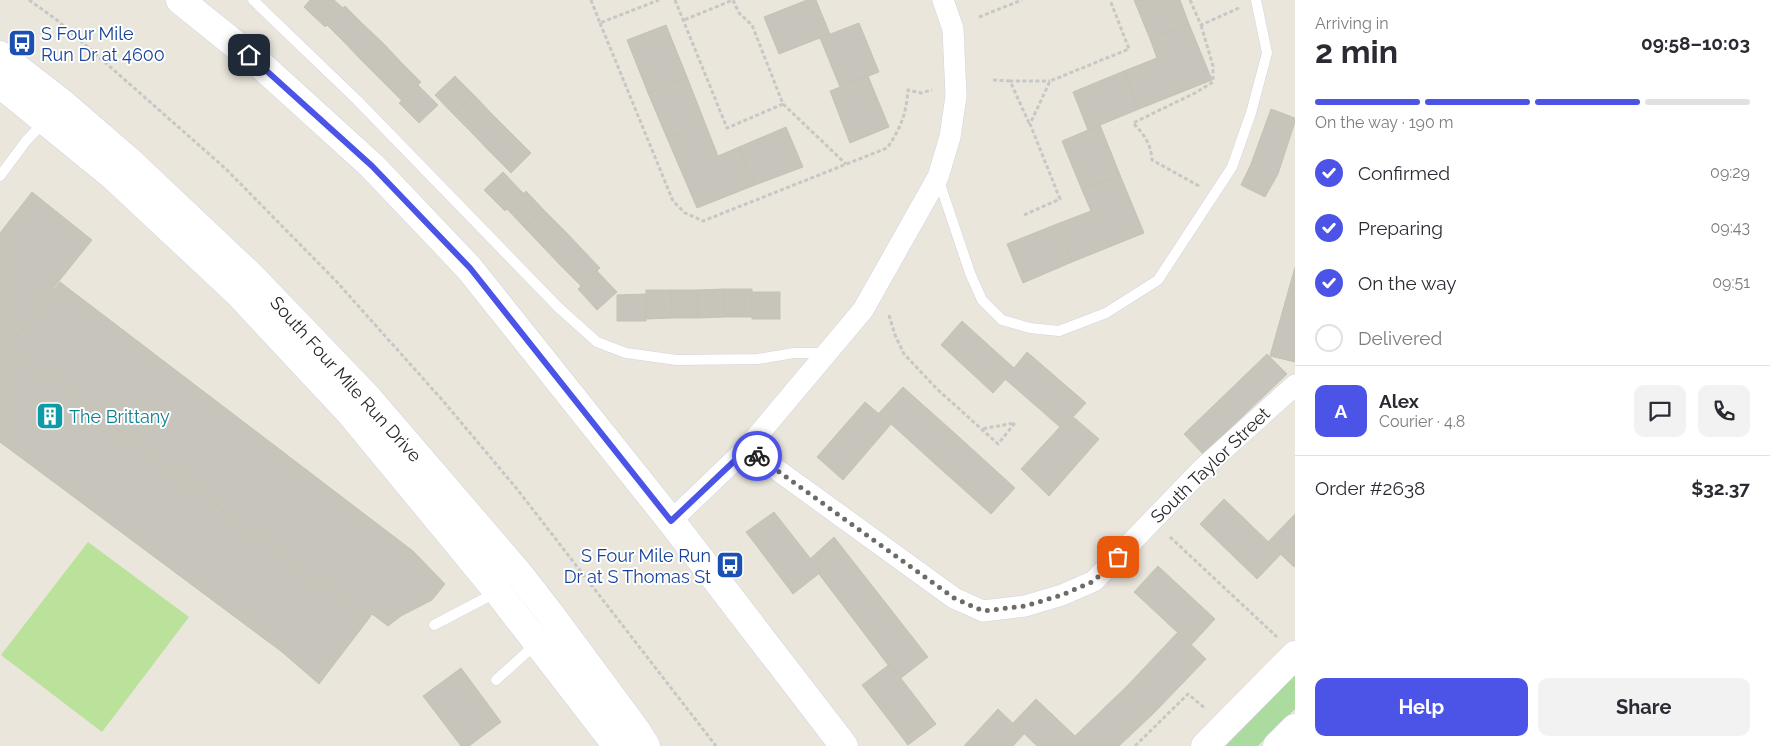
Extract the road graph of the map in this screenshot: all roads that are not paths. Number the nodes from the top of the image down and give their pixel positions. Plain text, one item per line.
1 (180, 0) edge
2 (253, 0) edge
3 (943, 0) edge
4 (1257, 3) edge
5 (0, 55) edge
6 (0, 84) edge
7 (53, 111) junction
8 (0, 176) edge
9 (938, 177) junction
10 (827, 353) junction
11 (1295, 385) edge
12 (748, 448) junction
13 (671, 521) junction
14 (509, 584) junction
15 (434, 625) dead end
16 (537, 642) junction
17 (1286, 646) edge
18 (496, 680) dead end
19 (1295, 728) edge
20 (617, 746) edge
21 (646, 746) edge
22 (844, 746) edge
23 (1205, 746) edge
24 (1277, 746) edge

1 - 13 main road
2 - 10 lane
3 - 9 street
4 - 9 lane
5 - 7 main road, South Four Mile Run Drive
6 - 7 main road, South Four Mile Run Drive
7 - 8 lane
7 - 14 main road, South Four Mile Run Drive
9 - 10 street
10 - 12 street
11 - 12 street, South Taylor Street
12 - 13 street
13 - 22 main road
14 - 15 lane
14 - 16 main road, South Four Mile Run Drive
14 - 21 main road, South Four Mile Run Drive
16 - 18 lane
16 - 20 main road, South Four Mile Run Drive
17 - 23 main road
19 - 24 main road

